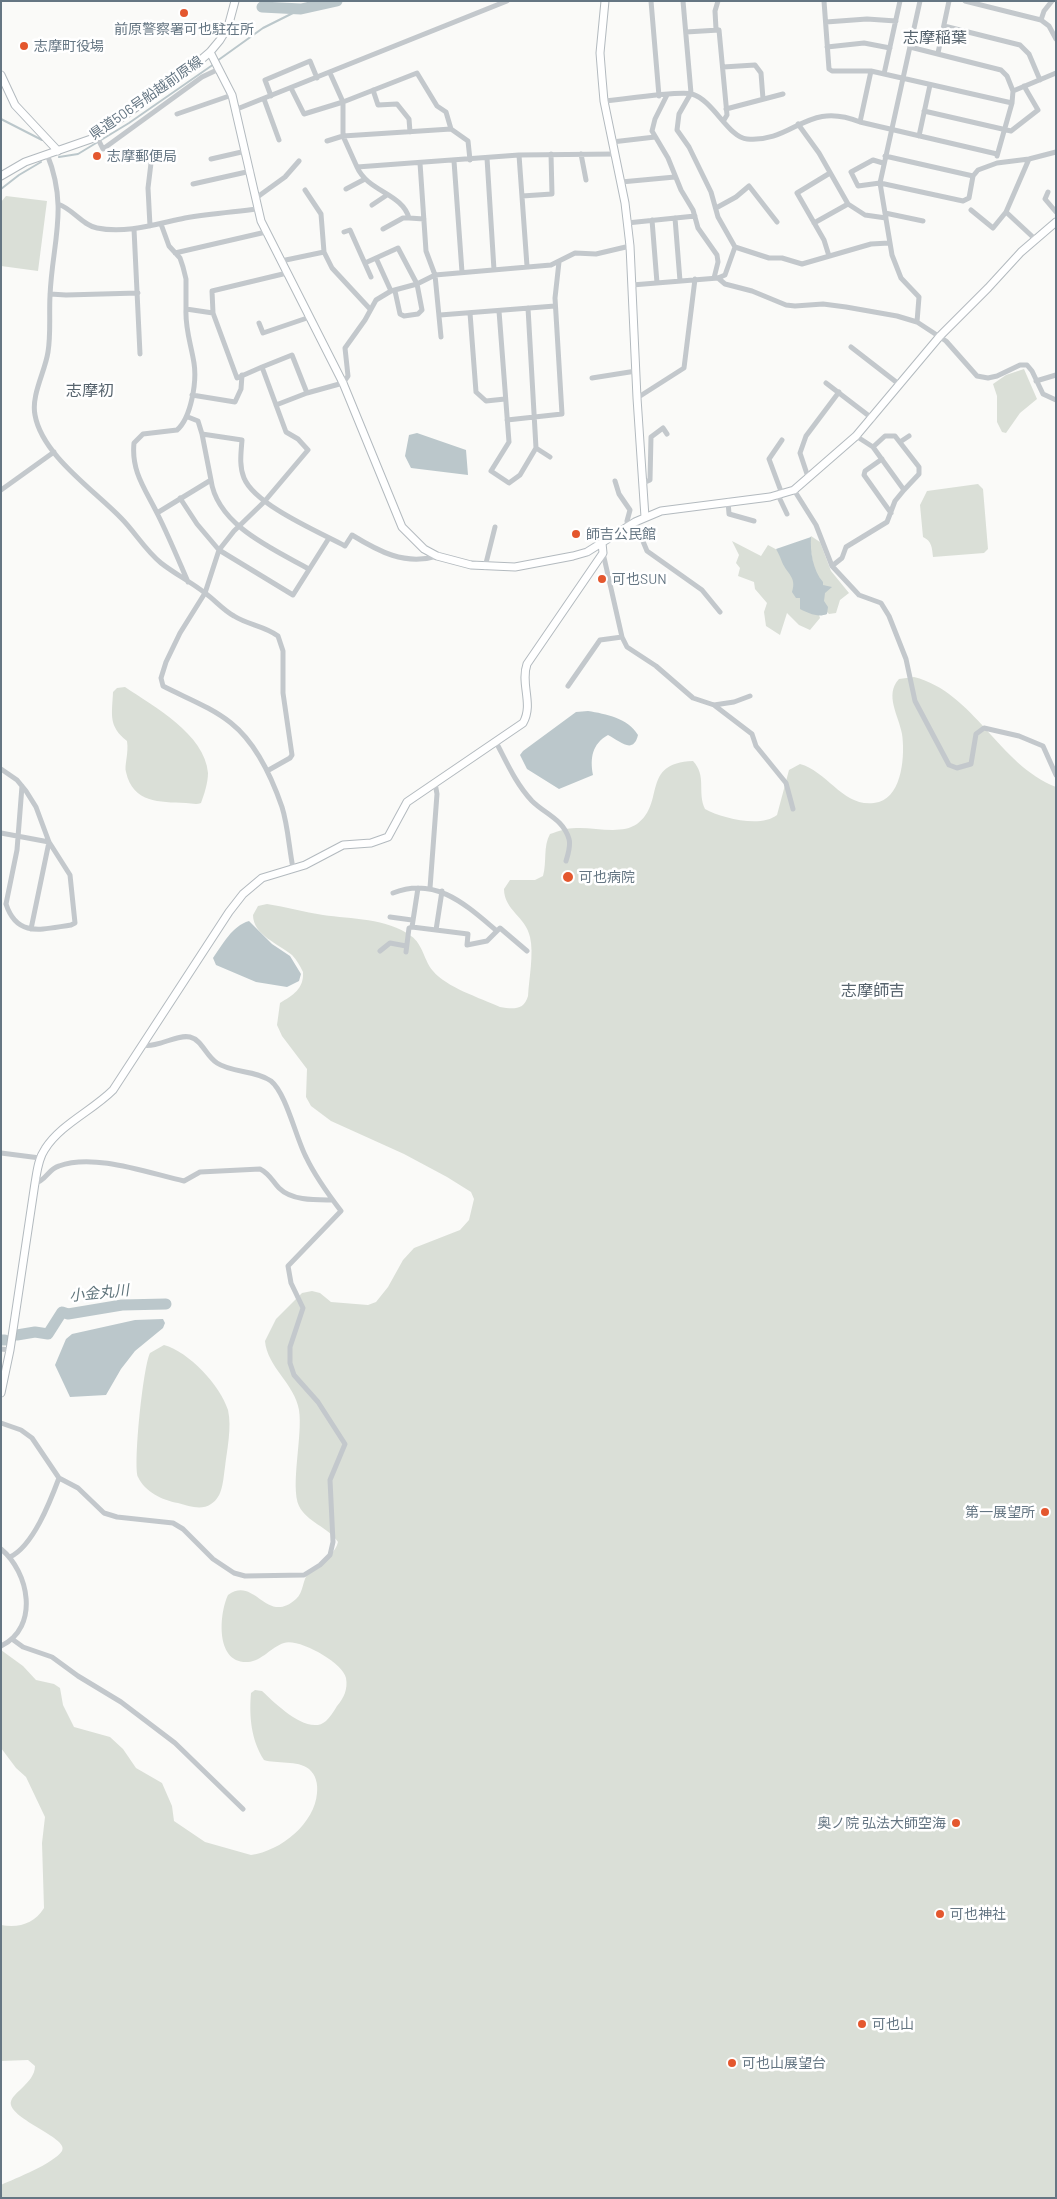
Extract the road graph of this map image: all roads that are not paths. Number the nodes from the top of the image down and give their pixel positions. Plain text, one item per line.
1 (235, 1) edge
2 (507, 1) edge
3 (605, 1) edge
4 (651, 1) edge
5 (683, 1) edge
6 (718, 1) edge
7 (824, 1) edge
8 (900, 1) edge
9 (920, 1) edge
10 (949, 1) edge
11 (965, 1) edge
12 (1052, 1) edge
13 (1041, 20) junction
14 (896, 21) junction
15 (826, 22) junction
16 (944, 26) junction
17 (716, 29) junction
18 (686, 32) junction
19 (1056, 39) edge
20 (828, 47) junction
21 (910, 47) junction
22 (890, 48) junction
23 (210, 52) junction
24 (938, 54) junction
25 (723, 67) junction
26 (218, 68) junction
27 (871, 71) junction
28 (330, 73) junction
29 (1056, 73) edge
30 (884, 74) junction
31 (1, 75) edge
32 (316, 78) junction
33 (903, 78) junction
34 (1040, 80) junction
35 (930, 85) junction
36 (1024, 86) junction
37 (291, 88) junction
38 (373, 90) junction
39 (1013, 90) junction
40 (691, 93) junction
41 (232, 94) junction
42 (783, 94) dead end
43 (667, 95) junction
44 (271, 96) junction
45 (659, 96) junction
46 (264, 99) junction
47 (763, 99) junction
48 (604, 101) junction
49 (343, 102) junction
50 (1012, 103) junction
51 (237, 109) junction
52 (726, 110) junction
53 (924, 111) junction
54 (177, 114) dead end
55 (724, 120) junction
56 (860, 122) junction
57 (798, 124) junction
58 (1005, 128) junction
59 (452, 129) junction
60 (891, 130) junction
61 (410, 132) junction
62 (96, 135) junction
63 (343, 136) junction
64 (918, 136) junction
65 (655, 137) junction
66 (279, 140) dead end
67 (328, 141) dead end
68 (612, 142) junction
69 (58, 151) junction
70 (246, 151) junction
71 (1056, 152) edge
72 (47, 154) junction
73 (551, 154) junction
74 (581, 154) junction
75 (614, 154) junction
76 (997, 154) junction
77 (519, 155) junction
78 (885, 156) junction
79 (487, 158) junction
80 (211, 159) dead end
81 (1029, 159) junction
82 (470, 160) junction
83 (299, 161) dead end
84 (454, 161) junction
85 (151, 163) dead end
86 (420, 163) junction
87 (883, 163) junction
88 (997, 163) junction
89 (358, 167) junction
90 (251, 170) junction
91 (830, 173) junction
92 (1, 176) edge
93 (974, 176) junction
94 (675, 177) junction
95 (365, 179) junction
96 (586, 180) dead end
97 (621, 182) junction
98 (880, 183) junction
99 (194, 184) dead end
100 (346, 189) dead end
101 (305, 190) dead end
102 (1048, 192) dead end
103 (387, 195) junction
104 (522, 196) junction
105 (256, 198) junction
106 (58, 204) junction
107 (848, 204) junction
108 (372, 205) dead end
109 (716, 208) junction
110 (257, 209) junction
111 (972, 210) dead end
112 (1006, 212) junction
113 (1056, 212) edge
114 (695, 216) junction
115 (886, 216) junction
116 (409, 218) junction
117 (675, 218) junction
118 (424, 219) junction
119 (652, 220) junction
120 (923, 221) dead end
121 (777, 222) dead end
122 (1056, 222) edge
123 (628, 223) junction
124 (814, 223) junction
125 (161, 224) junction
126 (150, 226) junction
127 (134, 229) junction
128 (383, 229) dead end
129 (266, 232) junction
130 (344, 232) dead end
131 (1035, 240) junction
132 (889, 243) junction
133 (630, 246) junction
134 (735, 247) junction
135 (324, 252) junction
136 (175, 253) junction
137 (829, 256) junction
138 (376, 258) junction
139 (281, 261) junction
140 (559, 262) junction
141 (365, 263) junction
142 (527, 266) junction
143 (494, 270) junction
144 (462, 272) junction
145 (287, 273) junction
146 (435, 275) junction
147 (372, 277) dead end
148 (716, 278) junction
149 (695, 279) junction
150 (680, 281) junction
151 (656, 283) junction
152 (417, 284) junction
153 (632, 285) junction
154 (393, 291) junction
155 (138, 293) junction
156 (50, 294) junction
157 (555, 306) junction
158 (528, 308) junction
159 (186, 309) junction
160 (370, 309) junction
161 (499, 311) junction
162 (213, 313) junction
163 (470, 313) junction
164 (440, 315) junction
165 (310, 317) junction
166 (917, 322) junction
167 (259, 323) dead end
168 (940, 336) junction
169 (441, 337) dead end
170 (851, 347) dead end
171 (140, 354) dead end
172 (262, 367) junction
173 (636, 371) junction
174 (242, 375) junction
175 (1056, 375) edge
176 (592, 378) dead end
177 (1036, 381) junction
178 (344, 383) junction
179 (826, 383) dead end
180 (900, 385) junction
181 (839, 392) junction
182 (307, 393) junction
183 (192, 395) junction
184 (637, 398) junction
185 (506, 399) junction
186 (1056, 400) edge
187 (276, 405) junction
188 (188, 417) junction
189 (534, 418) junction
190 (872, 418) junction
191 (507, 420) junction
192 (202, 434) junction
193 (667, 434) dead end
194 (856, 436) junction
195 (909, 436) dead end
196 (782, 440) dead end
197 (900, 442) junction
198 (873, 447) junction
199 (536, 448) junction
200 (54, 452) junction
201 (550, 457) dead end
202 (882, 459) junction
203 (808, 477) junction
204 (211, 480) junction
205 (615, 481) dead end
206 (643, 483) junction
207 (1, 490) edge
208 (794, 490) junction
209 (904, 490) junction
210 (780, 494) junction
211 (180, 498) junction
212 (728, 501) junction
213 (264, 502) junction
214 (157, 512) junction
215 (891, 513) junction
216 (787, 514) dead end
217 (645, 517) junction
218 (754, 521) dead end
219 (635, 522) junction
220 (495, 526) dead end
221 (238, 527) junction
222 (628, 527) junction
223 (330, 538) junction
224 (602, 544) junction
225 (219, 550) junction
226 (603, 553) junction
227 (437, 556) junction
228 (832, 566) junction
229 (485, 567) junction
230 (309, 569) junction
231 (189, 582) junction
232 (205, 593) junction
233 (720, 612) dead end
234 (622, 637) junction
235 (568, 686) dead end
236 (750, 696) dead end
237 (714, 705) junction
238 (496, 742) junction
239 (1, 769) edge
240 (268, 771) junction
241 (1056, 775) edge
242 (435, 783) junction
243 (22, 786) junction
244 (793, 809) dead end
245 (1, 832) edge
246 (19, 836) junction
247 (49, 842) junction
248 (566, 861) dead end
249 (293, 868) junction
250 (418, 888) junction
251 (430, 888) junction
252 (442, 891) junction
253 (393, 893) dead end
254 (390, 917) dead end
255 (412, 920) junction
256 (412, 927) junction
257 (31, 929) junction
258 (436, 930) junction
259 (497, 931) junction
260 (406, 946) junction
261 (380, 951) dead end
262 (527, 951) dead end
263 (406, 952) dead end
264 (142, 1045) junction
265 (1, 1153) edge
266 (40, 1158) junction
267 (35, 1183) junction
268 (332, 1200) junction
269 (1, 1350) edge
270 (10, 1350) junction
271 (1, 1393) edge
272 (1, 1423) edge
273 (59, 1478) junction
274 (1, 1550) edge
275 (10, 1556) junction
276 (12, 1639) junction
277 (1, 1646) edge
278 (243, 1809) dead end

1 - 23 street, 県道506号船越前原線
2 - 28 street
3 - 48 street
4 - 45 street
5 - 18 street
6 - 17 street
7 - 15 street
8 - 14 street
9 - 21 street
10 - 16 street
11 - 13 street
12 - 13 street
13 - 19 street
14 - 15 street
14 - 22 street
15 - 20 street
16 - 24 street
16 - 34 street
17 - 18 street
17 - 25 street
18 - 40 street
20 - 22 street
20 - 27 street
21 - 24 street
21 - 33 street
22 - 30 street
23 - 26 street
23 - 62 street, 県道506号船越前原線
24 - 39 street
25 - 47 street
25 - 52 street
26 - 41 street
26 - 62 street
27 - 30 street
27 - 56 street
28 - 32 street
28 - 49 street
29 - 34 street
30 - 33 street
31 - 69 street
32 - 37 street
32 - 44 street
33 - 35 street
33 - 60 street
34 - 36 street
35 - 50 street
35 - 53 street
36 - 39 street
36 - 58 street
37 - 44 street
37 - 49 street
38 - 49 street
38 - 59 street
38 - 61 street
39 - 50 street
40 - 43 street
40 - 55 street
40 - 109 street
41 - 51 street
41 - 54 street
42 - 47 street
43 - 45 street
43 - 65 street
44 - 46 street
45 - 48 street
46 - 51 street
46 - 66 street
47 - 52 street
48 - 68 street
49 - 63 street
50 - 58 street
51 - 70 street
52 - 55 street
53 - 58 street
53 - 64 street
55 - 57 street
56 - 57 street
56 - 60 street
57 - 91 street
58 - 76 street
59 - 61 street
59 - 82 street
60 - 64 street
60 - 78 street
61 - 63 street
62 - 69 street, 県道506号船越前原線
63 - 67 street
63 - 89 street
64 - 76 street
65 - 68 street
65 - 94 street
68 - 75 street
69 - 72 street, 県道506号船越前原線
70 - 80 street
70 - 90 street
71 - 81 street
72 - 92 street, 県道506号船越前原線
72 - 106 street
73 - 74 street
73 - 77 street
73 - 104 street
74 - 75 street
74 - 96 street
75 - 97 street
76 - 88 street
77 - 79 street
77 - 104 street
78 - 87 street
78 - 93 street
79 - 82 street
79 - 143 street
81 - 88 street
81 - 112 street
82 - 84 street
83 - 105 street
84 - 86 street
84 - 144 street
85 - 126 street
86 - 89 street
86 - 118 street
87 - 98 street
87 - 98 street
88 - 93 street
89 - 95 street
90 - 99 street
90 - 105 street
91 - 107 street
91 - 124 street
93 - 98 street
94 - 97 street
94 - 114 street
95 - 100 street
95 - 103 street
97 - 123 street
98 - 115 street
101 - 135 street
102 - 113 street
103 - 108 street
103 - 116 street
104 - 142 street
105 - 110 street
106 - 127 street
106 - 156 street
107 - 115 street
107 - 124 street
109 - 121 street
109 - 134 street
110 - 125 street
110 - 129 street
111 - 112 street
112 - 131 street
114 - 117 street
114 - 148 street
115 - 120 street
115 - 132 street
116 - 118 street
116 - 128 street
117 - 119 street
117 - 150 street
118 - 146 street
119 - 123 street
119 - 151 street
122 - 131 street
123 - 133 street
124 - 137 street
125 - 126 street
125 - 136 street
126 - 127 street
127 - 155 street
129 - 136 street
129 - 139 street
130 - 141 street
131 - 168 street
132 - 137 street
132 - 166 street
133 - 140 street
133 - 153 street
134 - 137 street
134 - 148 street
135 - 139 street
135 - 160 street
136 - 159 street
138 - 141 street
138 - 152 street
138 - 154 street
139 - 145 street
140 - 142 street
140 - 157 street
141 - 147 street
142 - 143 street
143 - 144 street
144 - 146 street
145 - 162 street
145 - 165 street
146 - 152 street
146 - 164 street
148 - 149 street
148 - 166 street
149 - 150 street
149 - 184 street
150 - 151 street
151 - 153 street
152 - 154 street
152 - 154 street
153 - 173 street
154 - 160 street
155 - 156 street
155 - 171 street
156 - 200 street
157 - 158 street
157 - 189 street
158 - 161 street
158 - 189 street
159 - 162 street
159 - 183 street
160 - 178 street
161 - 163 street
161 - 185 street
162 - 174 street
163 - 164 street
163 - 185 street
164 - 169 street
165 - 167 street
165 - 178 street
166 - 168 street
168 - 177 street
168 - 180 street
170 - 180 street
172 - 174 street
172 - 182 street
172 - 187 street
173 - 176 street
173 - 184 street
174 - 183 street
175 - 177 street
177 - 186 street
178 - 182 street
178 - 227 street
179 - 181 street
180 - 190 street
181 - 190 street
181 - 203 street
182 - 187 street
183 - 188 street
184 - 206 street
185 - 191 street
187 - 213 street
188 - 192 street
188 - 214 street
189 - 191 street
189 - 199 street
190 - 194 street
191 - 199 street
192 - 204 street
192 - 213 street
193 - 206 street
194 - 198 street
194 - 203 street
195 - 197 street
196 - 210 street
197 - 198 street
197 - 209 street
198 - 202 street
199 - 201 street
200 - 207 street
200 - 231 street
202 - 209 street
202 - 215 street
203 - 208 street
204 - 211 street
204 - 221 street
205 - 222 street
206 - 217 street
208 - 210 street
208 - 228 street
209 - 215 street
210 - 212 street
210 - 216 street
211 - 214 street
211 - 225 street
212 - 217 street
212 - 218 street
213 - 221 street
213 - 223 street
214 - 231 street
215 - 228 street
217 - 219 street
219 - 222 street
219 - 233 street
220 - 229 street
221 - 225 street
221 - 230 street
222 - 224 street
223 - 227 street
223 - 230 street
224 - 226 street
224 - 229 street
225 - 230 street
225 - 232 street
226 - 234 street
226 - 238 street
227 - 229 street
228 - 241 street
231 - 232 street
232 - 240 street
232 - 240 street
234 - 235 street
234 - 237 street
236 - 237 street
237 - 244 street
238 - 242 street
238 - 248 street
239 - 243 street
240 - 249 street
242 - 249 street
242 - 251 street
243 - 246 street
243 - 247 street
245 - 246 street
246 - 247 street
246 - 257 street
247 - 257 street
247 - 257 street
249 - 264 street
250 - 251 street
250 - 253 street
250 - 255 street
251 - 252 street
252 - 258 street
252 - 259 street
254 - 255 street
255 - 256 street
256 - 258 street
256 - 260 street
258 - 259 street
259 - 262 street
260 - 261 street
260 - 263 street
264 - 266 street
264 - 268 street
265 - 266 street
266 - 267 street
267 - 268 street
267 - 270 street
268 - 273 street
269 - 270 street
270 - 271 street
272 - 273 street
273 - 275 street
274 - 275 street
275 - 276 street
276 - 277 street
276 - 278 street

